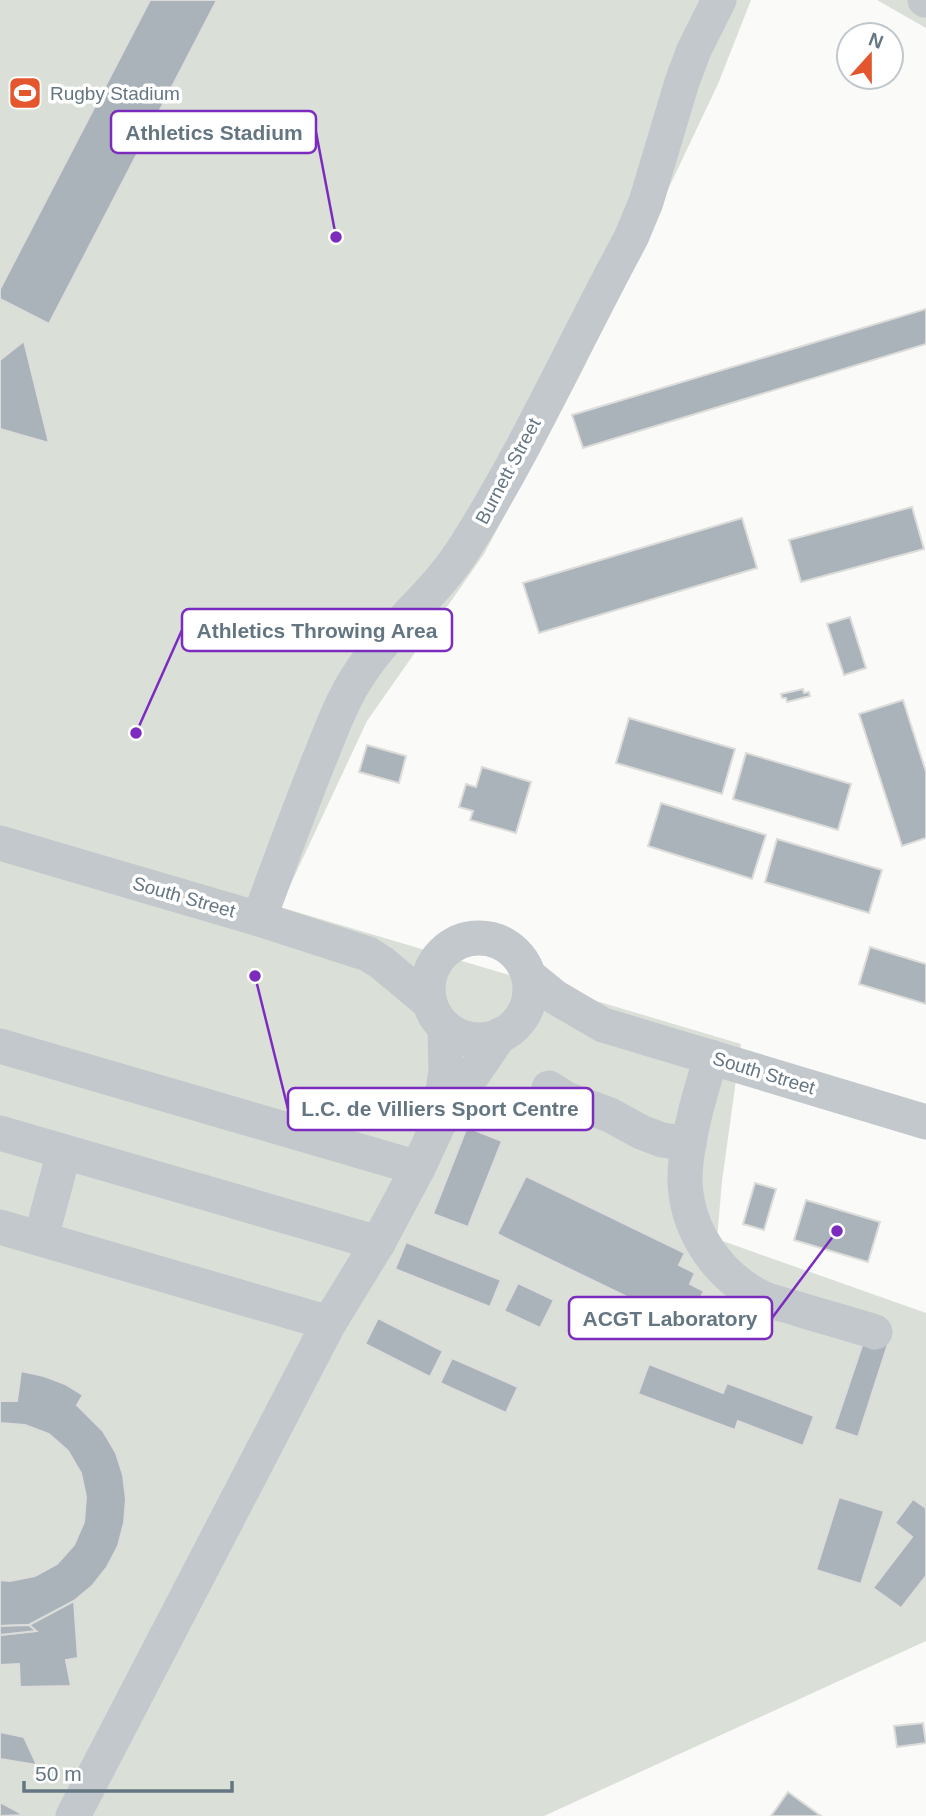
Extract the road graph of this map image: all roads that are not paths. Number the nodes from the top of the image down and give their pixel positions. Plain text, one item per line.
1 (719, 0) edge
2 (0, 843) edge
3 (259, 919) junction
4 (445, 950) junction
5 (368, 954) junction
6 (528, 975) junction
7 (438, 1015) junction
8 (603, 1025) junction
9 (510, 1028) junction
10 (0, 1046) edge
11 (710, 1057) junction
12 (549, 1088) dead end
13 (926, 1122) edge
14 (438, 1125) junction
15 (0, 1133) edge
16 (689, 1143) junction
17 (64, 1152) junction
18 (418, 1168) junction
19 (0, 1227) edge
20 (41, 1238) junction
21 (378, 1243) junction
22 (329, 1323) junction
23 (875, 1332) dead end
24 (73, 1816) edge

1 - 3 street, Burnett Street
2 - 3 street, South Street
3 - 5 street, South Street
4 - 5 street, South Street
4 - 6 street
4 - 7 street
5 - 7 street, South Street
6 - 8 street, South Street
6 - 9 street
7 - 9 street
7 - 14 street
8 - 9 street, South Street
8 - 11 street, South Street
9 - 14 street
10 - 18 street
11 - 13 street, South Street
11 - 16 street
12 - 16 street
14 - 18 street
15 - 17 street
16 - 23 street
17 - 20 street
17 - 21 street
18 - 21 street
19 - 20 street
20 - 22 street
21 - 22 street
22 - 24 street

